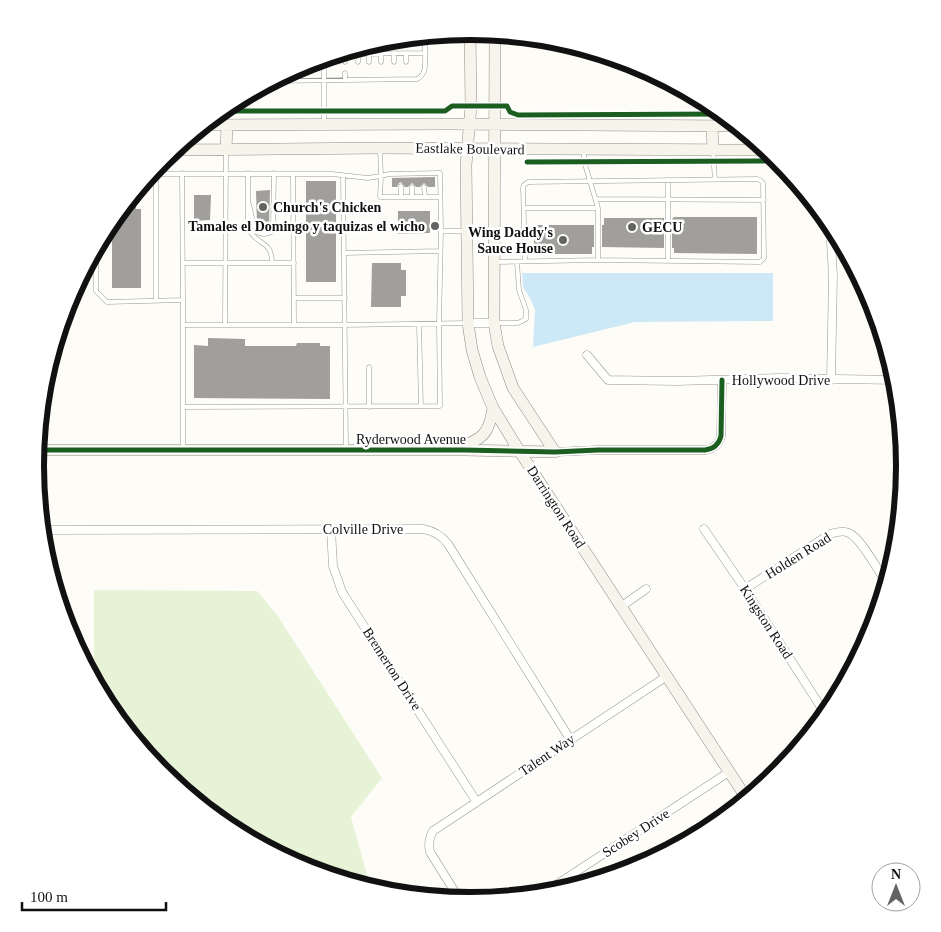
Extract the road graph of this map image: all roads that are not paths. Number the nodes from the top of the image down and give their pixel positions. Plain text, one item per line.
1 (470, 40) edge
2 (495, 41) edge
3 (425, 43) edge
4 (394, 53) junction
5 (406, 53) junction
6 (425, 53) junction
7 (364, 54) edge
8 (369, 54) junction
9 (381, 54) junction
10 (359, 55) edge
11 (358, 62) dead end
12 (369, 62) dead end
13 (381, 62) dead end
14 (394, 62) dead end
15 (406, 62) dead end
16 (324, 66) edge
17 (345, 73) dead end
18 (394, 73) dead end
19 (358, 74) dead end
20 (369, 74) dead end
21 (381, 74) dead end
22 (407, 74) dead end
23 (407, 79) junction
24 (345, 80) junction
25 (358, 80) junction
26 (369, 80) junction
27 (380, 80) junction
28 (394, 80) junction
29 (288, 81) edge
30 (324, 81) junction
31 (226, 118) edge
32 (324, 124) junction
33 (469, 124) junction
34 (215, 125) edge
35 (226, 125) junction
36 (494, 125) junction
37 (712, 126) junction
38 (727, 126) edge
39 (380, 148) junction
40 (467, 149) junction
41 (186, 150) edge
42 (226, 150) junction
43 (494, 150) junction
44 (584, 150) junction
45 (713, 150) junction
46 (755, 150) edge
47 (182, 173) junction
48 (226, 173) junction
49 (248, 173) junction
50 (274, 173) junction
51 (161, 174) edge
52 (293, 174) junction
53 (343, 176) junction
54 (380, 176) junction
55 (156, 179) edge
56 (668, 180) junction
57 (714, 180) junction
58 (590, 181) junction
59 (401, 186) dead end
60 (412, 186) dead end
61 (424, 186) dead end
62 (401, 197) junction
63 (412, 197) junction
64 (425, 197) junction
65 (440, 197) junction
66 (596, 199) junction
67 (668, 199) junction
68 (764, 200) junction
69 (249, 204) junction
70 (524, 208) junction
71 (598, 208) junction
72 (441, 231) junction
73 (466, 231) junction
74 (832, 240) edge
75 (440, 251) junction
76 (344, 253) junction
77 (598, 260) junction
78 (525, 261) junction
79 (668, 261) junction
80 (494, 262) junction
81 (517, 262) junction
82 (183, 263) junction
83 (225, 263) junction
84 (272, 263) junction
85 (294, 263) junction
86 (96, 264) edge
87 (294, 298) junction
88 (344, 298) junction
89 (156, 300) junction
90 (183, 300) junction
91 (439, 323) junction
92 (468, 323) junction
93 (494, 323) junction
94 (419, 324) junction
95 (183, 325) junction
96 (225, 325) junction
97 (294, 325) junction
98 (345, 325) junction
99 (587, 355) dead end
100 (369, 367) dead end
101 (722, 380) junction
102 (831, 380) junction
103 (887, 380) edge
104 (421, 406) junction
105 (183, 407) junction
106 (369, 407) junction
107 (346, 408) junction
108 (492, 408) junction
109 (45, 450) edge
110 (183, 450) junction
111 (346, 450) junction
112 (454, 450) junction
113 (520, 452) junction
114 (555, 452) junction
115 (331, 529) junction
116 (704, 529) dead end
117 (49, 530) edge
118 (882, 576) edge
119 (646, 589) dead end
120 (745, 589) junction
121 (622, 606) junction
122 (667, 676) junction
123 (821, 708) edge
124 (570, 739) junction
125 (729, 772) junction
126 (743, 793) edge
127 (476, 800) junction
128 (560, 883) edge
129 (455, 891) edge

1 - 33 main road, Darrington Road
2 - 36 main road, Darrington Road
3 - 6 lane
4 - 5 lane
4 - 9 lane
4 - 14 lane
5 - 6 lane
5 - 15 lane
6 - 23 lane
7 - 8 lane
8 - 9 lane
8 - 12 lane
9 - 13 lane
10 - 11 lane
16 - 30 lane
17 - 24 lane
18 - 28 lane
19 - 25 lane
20 - 26 lane
21 - 27 lane
22 - 23 lane
23 - 28 lane
24 - 25 lane
24 - 30 lane
25 - 26 lane
26 - 27 lane
27 - 28 lane
29 - 30 lane
30 - 32 lane
31 - 35 lane
32 - 33 main road, Eastlake Boulevard
32 - 35 main road, Eastlake Boulevard
33 - 36 main road, Eastlake Boulevard
33 - 40 main road, Darrington Road
34 - 35 main road, Eastlake Boulevard
35 - 42 main road
36 - 37 main road, Eastlake Boulevard
36 - 43 main road, Darrington Road
37 - 38 main road, Eastlake Boulevard
37 - 45 main road
39 - 40 main road, Eastlake Boulevard
39 - 42 main road, Eastlake Boulevard
39 - 54 lane
40 - 43 main road, Eastlake Boulevard
40 - 73 main road, Darrington Road
41 - 42 main road, Eastlake Boulevard
42 - 48 lane
43 - 44 main road, Eastlake Boulevard
43 - 80 main road, Darrington Road
44 - 45 main road, Eastlake Boulevard
44 - 58 lane
45 - 46 main road, Eastlake Boulevard
45 - 57 lane
47 - 48 lane
47 - 51 lane
47 - 82 lane
48 - 49 lane
48 - 83 lane
49 - 50 lane
49 - 69 lane
50 - 52 lane
50 - 69 lane
52 - 53 lane
52 - 85 lane
53 - 54 lane
53 - 76 lane
54 - 62 lane
54 - 65 lane
55 - 89 lane
56 - 57 lane
56 - 58 lane
56 - 67 lane
57 - 68 lane
58 - 66 lane
58 - 70 lane
59 - 62 lane
60 - 63 lane
61 - 64 lane
62 - 63 lane
63 - 64 lane
64 - 65 lane
65 - 72 lane
66 - 67 lane
66 - 71 lane
67 - 68 lane
67 - 79 lane
68 - 79 lane
69 - 84 lane
70 - 71 lane
70 - 78 lane
71 - 77 lane
72 - 73 lane
72 - 75 lane
73 - 92 main road, Darrington Road
74 - 102 street
75 - 76 lane
75 - 91 lane
76 - 88 lane
77 - 78 lane
77 - 79 lane
78 - 81 lane
80 - 81 lane
80 - 93 main road, Darrington Road
81 - 93 lane
82 - 83 lane
82 - 90 lane
83 - 84 lane
83 - 96 lane
84 - 85 lane
85 - 87 lane
86 - 89 lane
87 - 88 lane
87 - 97 lane
88 - 98 lane
89 - 90 lane
90 - 95 lane
91 - 92 lane
91 - 94 lane
91 - 104 lane
92 - 93 street
92 - 108 main road, Darrington Road
93 - 114 main road, Darrington Road
94 - 98 lane
94 - 104 lane
95 - 96 lane
95 - 105 lane
96 - 97 lane
97 - 98 lane
98 - 107 lane
99 - 101 street, Hollywood Drive
100 - 106 lane
101 - 102 street, Hollywood Drive
101 - 114 street, Ryderwood Avenue
102 - 103 street, Hollywood Drive
104 - 106 lane
105 - 107 lane
105 - 110 lane
106 - 107 lane
107 - 111 lane
108 - 112 main road
108 - 113 main road, Darrington Road
109 - 110 main road, Ryderwood Avenue
110 - 111 main road, Ryderwood Avenue
111 - 112 main road, Ryderwood Avenue
112 - 113 main road, Ryderwood Avenue
113 - 114 main road, Ryderwood Avenue
113 - 121 main road, Darrington Road
115 - 117 street, Colville Drive
115 - 124 street, Colville Drive
115 - 127 street, Bremerton Drive
116 - 120 street, Kingston Road
118 - 120 street, Holden Road
119 - 121 street
120 - 123 street, Kingston Road
121 - 122 main road, Darrington Road
122 - 124 street, Talent Way
122 - 125 main road, Darrington Road
124 - 127 street, Talent Way
125 - 126 main road, Darrington Road
125 - 128 street, Scobey Drive
127 - 129 street, Talent Way

